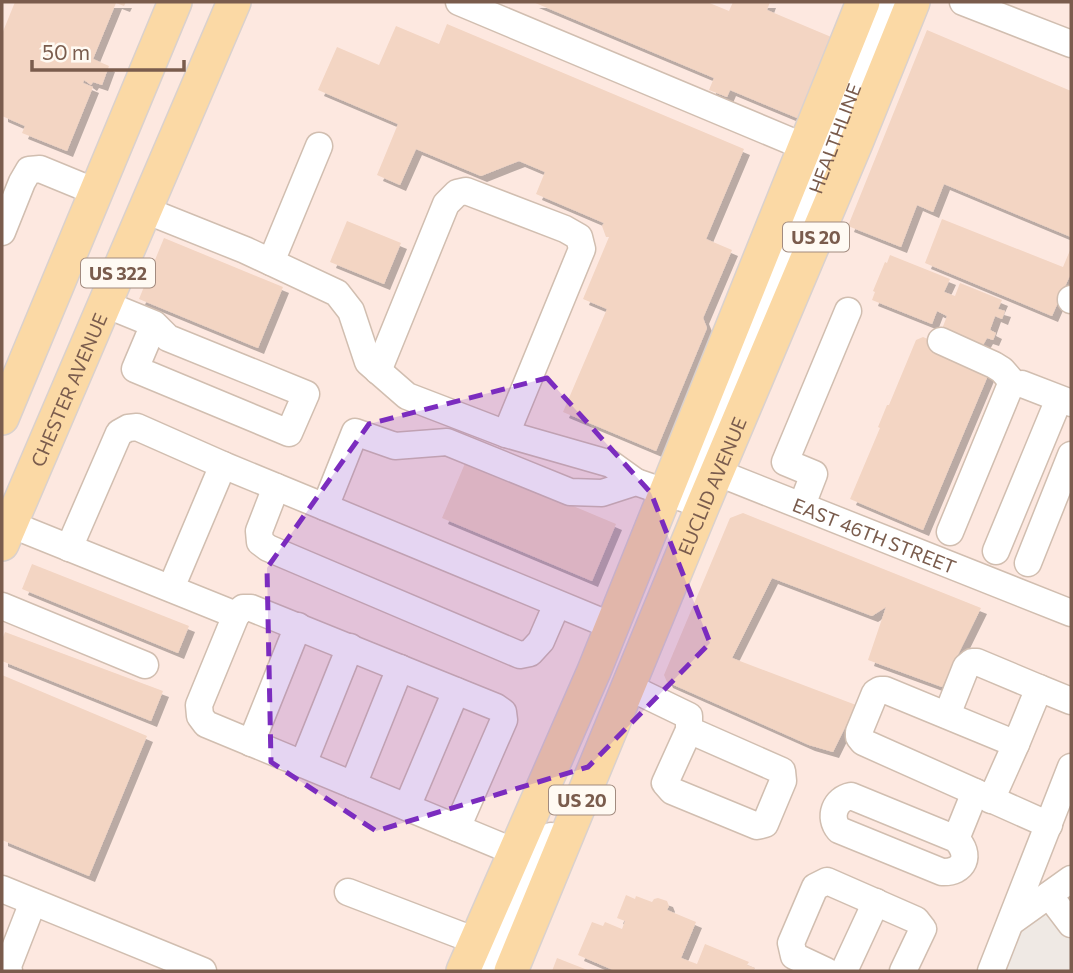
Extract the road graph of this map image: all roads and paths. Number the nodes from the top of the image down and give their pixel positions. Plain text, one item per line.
1 (175, 2) edge
2 (234, 2) edge
3 (458, 2) edge
4 (863, 2) edge
5 (885, 2) edge
6 (913, 2) edge
7 (963, 2) edge
8 (1071, 44) edge
9 (319, 146) dead end
10 (805, 147) junction
11 (96, 192) junction
12 (145, 210) junction
13 (2, 232) edge
14 (271, 262) junction
15 (105, 304) junction
16 (848, 311) dead end
17 (154, 324) junction
18 (941, 341) dead end
19 (378, 371) junction
20 (1015, 385) junction
21 (1065, 401) edge
22 (4, 406) edge
23 (506, 434) junction
24 (1071, 455) edge
25 (223, 465) junction
26 (699, 465) junction
27 (276, 487) junction
28 (651, 487) junction
29 (703, 505) junction
30 (802, 505) junction
31 (325, 507) junction
32 (950, 532) dead end
33 (6, 534) edge
34 (69, 548) junction
35 (996, 551) dead end
36 (1028, 564) dead end
37 (171, 588) junction
38 (557, 604) junction
39 (2, 606) edge
40 (1071, 613) edge
41 (236, 615) junction
42 (298, 626) junction
43 (612, 626) junction
44 (653, 628) junction
45 (350, 648) junction
46 (145, 665) dead end
47 (400, 668) junction
48 (629, 687) junction
49 (1039, 688) junction
50 (456, 691) junction
51 (1071, 701) edge
52 (947, 715) junction
53 (689, 730) dead end
54 (251, 743) junction
55 (1016, 744) junction
56 (303, 764) junction
57 (1071, 767) edge
58 (547, 780) junction
59 (352, 785) junction
60 (983, 796) junction
61 (407, 807) junction
62 (1049, 825) junction
63 (457, 828) junction
64 (956, 839) dead end
65 (515, 852) junction
66 (1071, 879) edge
67 (2, 889) edge
68 (348, 892) dead end
69 (521, 893) junction
70 (1049, 895) junction
71 (876, 902) junction
72 (39, 904) junction
73 (1011, 922) junction
74 (1071, 924) edge
75 (476, 941) junction
76 (9, 971) edge
77 (19, 971) edge
78 (203, 971) edge
79 (463, 971) edge
80 (490, 971) edge
81 (511, 971) edge
82 (826, 971) edge
83 (844, 971) edge
84 (903, 971) edge
85 (991, 971) edge

1 - 11 main road, US 322
2 - 12 main road, CHESTER AVENUE / US 322
3 - 10 street
4 - 10 main road, EUCLID AVENUE / US 20
5 - 26 street, HEALTHLINE
6 - 26 main road, EUCLID AVENUE / US 20
7 - 8 street
9 - 14 street
10 - 26 main road, EUCLID AVENUE / US 20
11 - 13 street
11 - 22 main road, US 322
12 - 14 street
12 - 15 main road, CHESTER AVENUE / US 322
14 - 19 street
15 - 17 street
15 - 33 main road, CHESTER AVENUE / US 322
16 - 30 street
17 - 17 street
18 - 20 street
19 - 23 street
19 - 23 street
20 - 21 street
20 - 32 street
21 - 35 street
23 - 28 street
24 - 36 street
25 - 27 street
25 - 34 street
25 - 37 street
26 - 28 main road, EUCLID AVENUE / US 20
26 - 29 main road, EUCLID AVENUE / US 20
26 - 30 street, EAST 46TH STREET
27 - 31 street
27 - 38 street
28 - 29 street
28 - 31 street
28 - 43 main road, EUCLID AVENUE / US 20
29 - 44 main road, EUCLID AVENUE / US 20
30 - 40 street, EAST 46TH STREET
31 - 38 street
33 - 34 street
34 - 37 street
37 - 41 street
38 - 43 street
39 - 46 street
41 - 42 street
41 - 54 street
42 - 45 street
42 - 54 street
43 - 58 main road, EUCLID AVENUE / US 20
44 - 48 main road, EUCLID AVENUE / US 20
44 - 69 street
45 - 47 street
45 - 56 street
47 - 50 street
47 - 59 street
48 - 53 street
48 - 81 main road, EUCLID AVENUE / US 20
49 - 51 street
49 - 52 street
49 - 55 street
50 - 61 street
50 - 63 street
52 - 55 street
52 - 60 street
54 - 56 street
55 - 60 street
56 - 59 street
57 - 62 street
58 - 65 main road, EUCLID AVENUE / US 20
58 - 69 street
59 - 61 street
60 - 62 street
60 - 64 street
61 - 63 street
62 - 73 street
63 - 65 street
65 - 75 main road, EUCLID AVENUE / US 20
66 - 70 street
67 - 72 street
68 - 75 street
69 - 80 street
70 - 73 street
70 - 74 street
71 - 82 street
71 - 83 street
71 - 84 street
72 - 76 street
72 - 77 street
72 - 78 street
73 - 85 street
75 - 79 main road, EUCLID AVENUE / US 20

